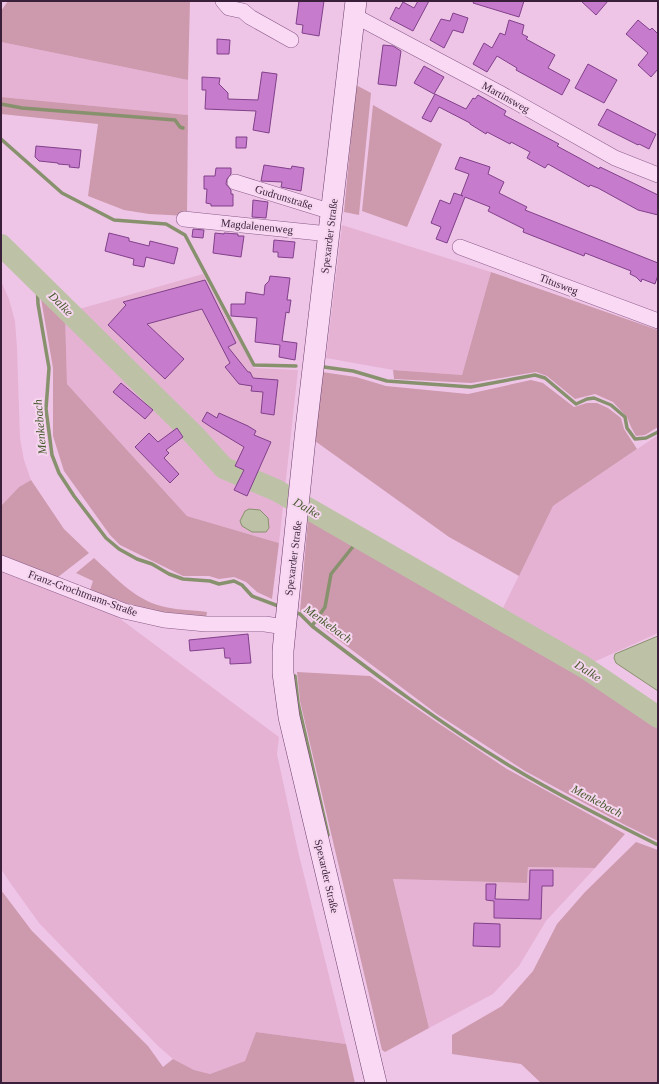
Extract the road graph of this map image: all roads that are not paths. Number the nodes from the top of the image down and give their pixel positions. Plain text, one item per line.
1 (223, 1) edge
2 (244, 6) edge
3 (356, 8) edge
4 (292, 40) dead end
5 (658, 176) edge
6 (235, 182) dead end
7 (332, 212) junction
8 (184, 219) dead end
9 (329, 234) junction
10 (460, 247) dead end
11 (658, 321) edge
12 (1, 563) edge
13 (285, 624) junction
14 (376, 1083) edge

1 - 2 street
2 - 4 street
3 - 5 street, Martinsweg
3 - 7 main road, Spexarder Straße
6 - 7 street, Gudrunstraße
7 - 9 main road, Spexarder Straße
8 - 9 street, Magdalenenweg
9 - 13 main road, Spexarder Straße
10 - 11 street, Titusweg
12 - 13 street, Franz-Grochtmann-Straße
13 - 14 main road, Spexarder Straße

